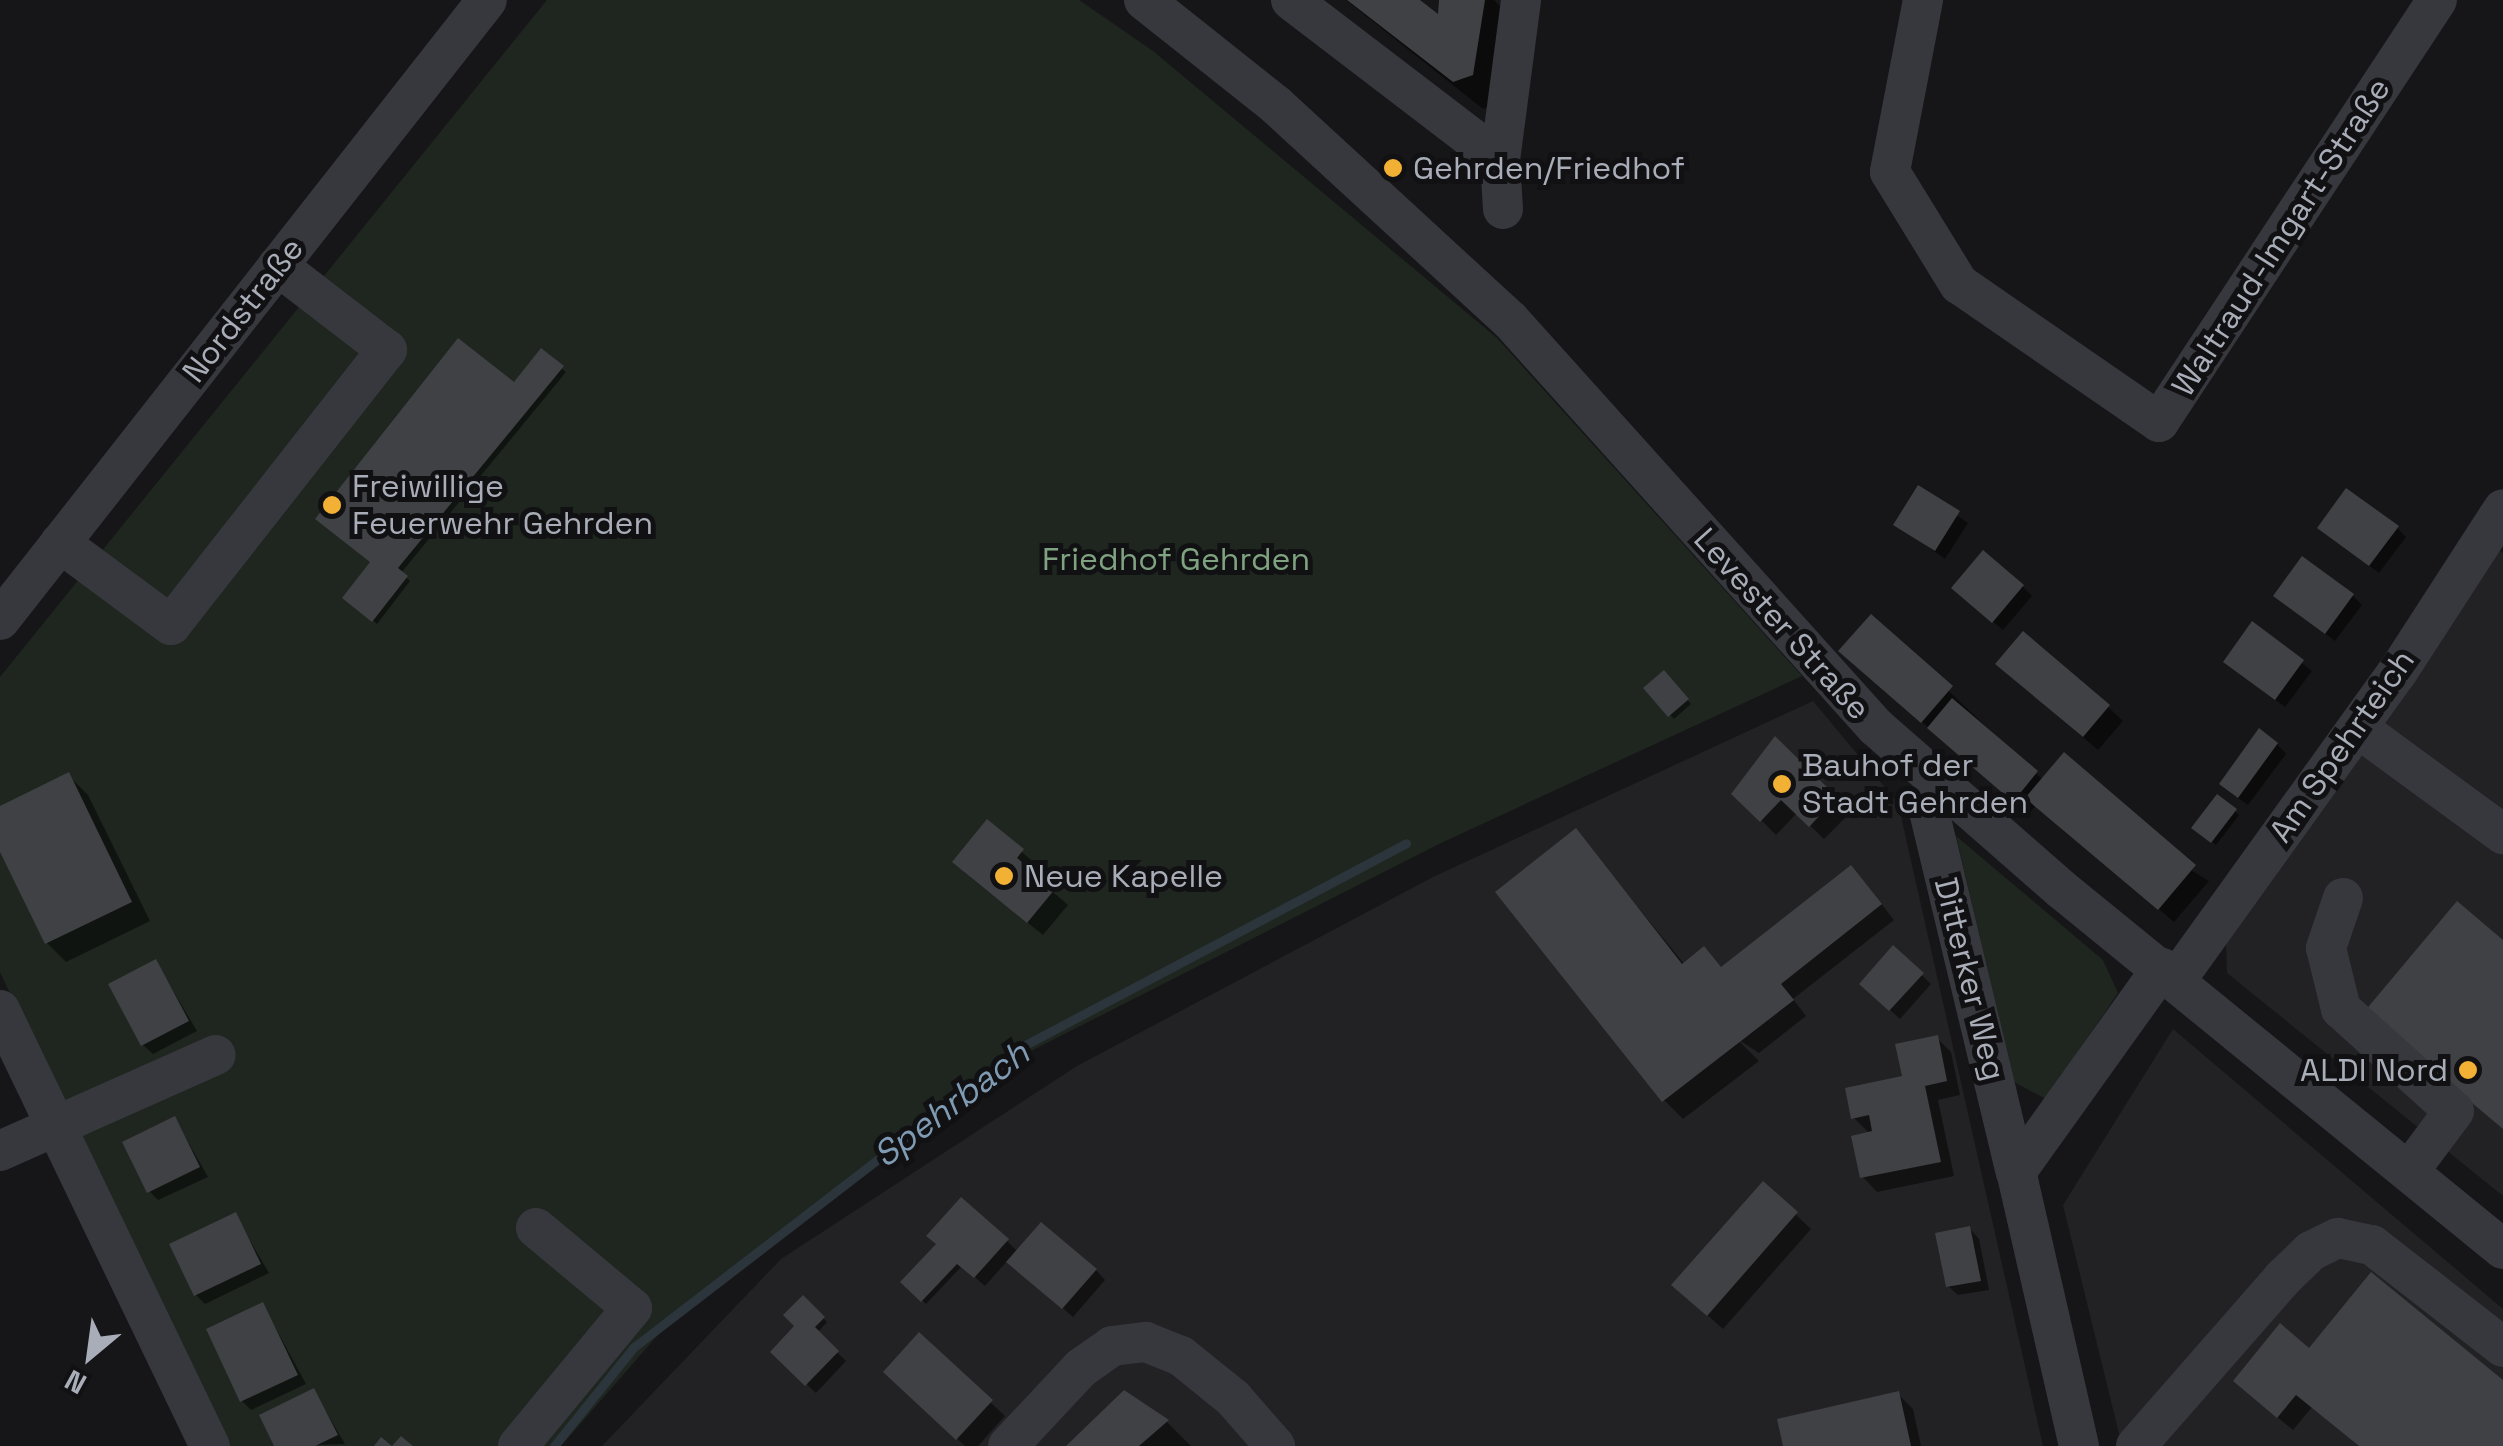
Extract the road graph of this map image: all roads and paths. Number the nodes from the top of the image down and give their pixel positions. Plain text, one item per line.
1 (487, 0) edge
2 (1144, 0) edge
3 (1290, 0) edge
4 (1521, 0) edge
5 (1924, 0) edge
6 (2437, 0) edge
7 (1500, 160) junction
8 (1503, 209) dead end
9 (278, 266) junction
10 (2503, 510) edge
11 (60, 543) junction
12 (0, 620) edge
13 (2358, 728) junction
14 (1946, 792) junction
15 (2503, 834) edge
16 (2342, 898) dead end
17 (2169, 974) junction
18 (0, 1010) edge
19 (216, 1056) dead end
20 (58, 1130) junction
21 (0, 1151) edge
22 (2410, 1170) junction
23 (2016, 1172) junction
24 (536, 1228) dead end
25 (2503, 1248) edge
26 (2503, 1348) edge
27 (210, 1446) edge
28 (518, 1446) edge
29 (1008, 1446) edge
30 (1275, 1446) edge
31 (2079, 1446) edge
32 (2136, 1446) edge

1 - 9 street, Nordstraße
2 - 14 street, Levester Straße
3 - 7 street
4 - 7 street
5 - 6 street, Waltraud-Imgart-Straße
7 - 8 street
9 - 11 street, Nordstraße
9 - 11 street
10 - 13 street, Am Spehrteich
11 - 12 street, Nordstraße
13 - 15 street
13 - 17 street, Am Spehrteich
14 - 17 street, Levester Straße
14 - 23 street, Ditterker Weg
16 - 22 street
17 - 22 street, Levester Straße
17 - 23 street
18 - 20 street
19 - 20 street
20 - 21 street
20 - 27 street
22 - 25 street, Levester Straße
23 - 31 street, Ditterker Weg
24 - 28 street
26 - 32 street
29 - 30 street

